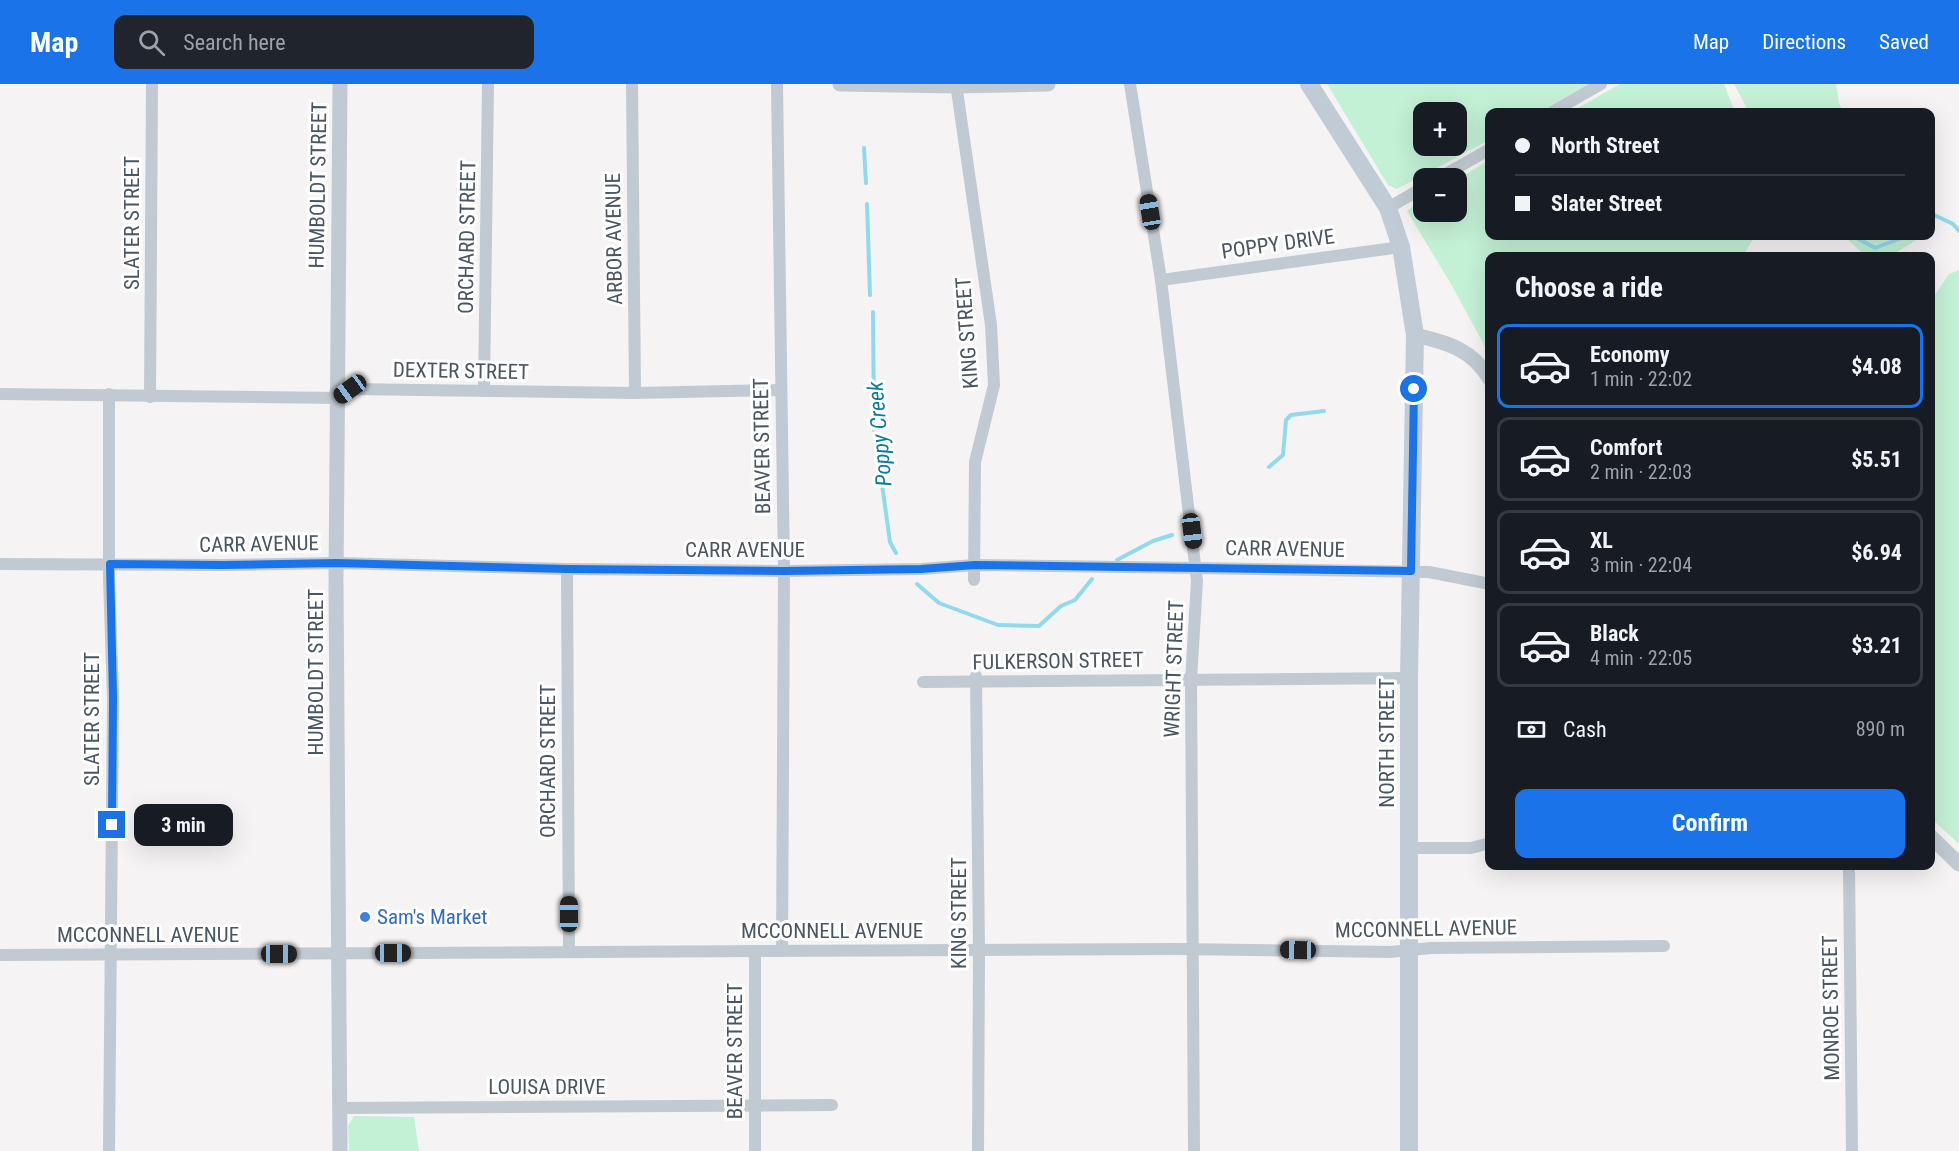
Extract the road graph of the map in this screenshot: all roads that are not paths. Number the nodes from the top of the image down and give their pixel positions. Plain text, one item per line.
1 (152, 84) edge
2 (340, 84) edge
3 (488, 84) edge
4 (632, 84) edge
5 (777, 84) edge
6 (840, 84) edge
7 (1048, 84) edge
8 (1130, 84) edge
9 (1309, 84) edge
10 (1601, 84) edge
11 (956, 85) edge
12 (1559, 108) edge
13 (1485, 152) edge
14 (1457, 168) edge
15 (1413, 193) edge
16 (1388, 208) junction
17 (1401, 247) junction
18 (1161, 280) junction
19 (1415, 335) junction
20 (1485, 373) edge
21 (484, 390) junction
22 (780, 390) junction
23 (635, 393) junction
24 (0, 394) edge
25 (109, 394) junction
26 (150, 397) junction
27 (338, 398) junction
28 (336, 563) junction
29 (0, 564) edge
30 (110, 564) junction
31 (975, 565) junction
32 (1196, 568) junction
33 (567, 569) junction
34 (784, 571) junction
35 (1411, 571) junction
36 (974, 580) dead end
37 (1485, 583) edge
38 (1409, 678) junction
39 (976, 679) junction
40 (1191, 680) junction
41 (923, 682) dead end
42 (1935, 841) edge
43 (1485, 844) edge
44 (1409, 848) junction
45 (1959, 864) edge
46 (1849, 870) edge
47 (1664, 946) dead end
48 (1193, 949) junction
49 (979, 950) junction
50 (1410, 950) junction
51 (755, 951) junction
52 (782, 951) junction
53 (569, 952) junction
54 (337, 954) junction
55 (0, 955) edge
56 (111, 955) junction
57 (832, 1105) dead end
58 (754, 1106) junction
59 (339, 1108) junction
60 (109, 1151) edge
61 (340, 1151) edge
62 (755, 1151) edge
63 (978, 1151) edge
64 (1194, 1151) edge
65 (1409, 1151) edge
66 (1852, 1151) edge

1 - 26 street, SLATER STREET
2 - 27 street, HUMBOLDT STREET
3 - 21 street, ORCHARD STREET
4 - 23 street, ARBOR AVENUE
5 - 22 street, BEAVER STREET
6 - 11 street
7 - 11 street
8 - 18 street, WRIGHT STREET
9 - 16 main road, NORTH STREET
10 - 12 street
11 - 31 street, KING STREET
13 - 14 street
15 - 16 street
16 - 17 main road, NORTH STREET
17 - 18 street, POPPY DRIVE
17 - 19 main road, NORTH STREET
18 - 32 street, WRIGHT STREET
19 - 20 street
19 - 35 main road, NORTH STREET
21 - 23 street, DEXTER STREET
21 - 27 street, DEXTER STREET
22 - 23 street, DEXTER STREET
22 - 34 street, BEAVER STREET
24 - 25 street, DEXTER STREET
25 - 26 street, DEXTER STREET
25 - 30 street, SLATER STREET
26 - 27 street, DEXTER STREET
27 - 28 street, HUMBOLDT STREET
28 - 30 street, CARR AVENUE
28 - 33 street, CARR AVENUE
28 - 54 street, HUMBOLDT STREET
29 - 30 street, CARR AVENUE
30 - 56 street, SLATER STREET
31 - 32 street, CARR AVENUE
31 - 34 street, CARR AVENUE
31 - 36 street, KING STREET
32 - 35 street, CARR AVENUE
32 - 40 street, WRIGHT STREET
33 - 34 street, CARR AVENUE
33 - 53 street, ORCHARD STREET
34 - 52 street, BEAVER STREET
35 - 37 street, CARR AVENUE
35 - 38 main road, NORTH STREET
38 - 40 street, FULKERSON STREET
38 - 44 main road, NORTH STREET
39 - 40 street, FULKERSON STREET
39 - 41 street, FULKERSON STREET
39 - 49 street, KING STREET
40 - 48 street, WRIGHT STREET
42 - 45 street
43 - 44 street
44 - 50 main road, NORTH STREET
46 - 66 street, MONROE STREET
47 - 50 street, MCCONNELL AVENUE
48 - 49 street, MCCONNELL AVENUE
48 - 50 street, MCCONNELL AVENUE
48 - 64 street, WRIGHT STREET
49 - 52 street, MCCONNELL AVENUE
49 - 63 street, KING STREET
50 - 65 main road, NORTH STREET
51 - 52 street, MCCONNELL AVENUE
51 - 53 street, MCCONNELL AVENUE
51 - 58 street, BEAVER STREET
53 - 54 street, MCCONNELL AVENUE
54 - 56 street, MCCONNELL AVENUE
54 - 59 street, HUMBOLDT STREET
55 - 56 street, MCCONNELL AVENUE
56 - 60 street, SLATER STREET
57 - 58 street, LOUISA DRIVE
58 - 59 street, LOUISA DRIVE
58 - 62 street, BEAVER STREET
59 - 61 street, HUMBOLDT STREET

